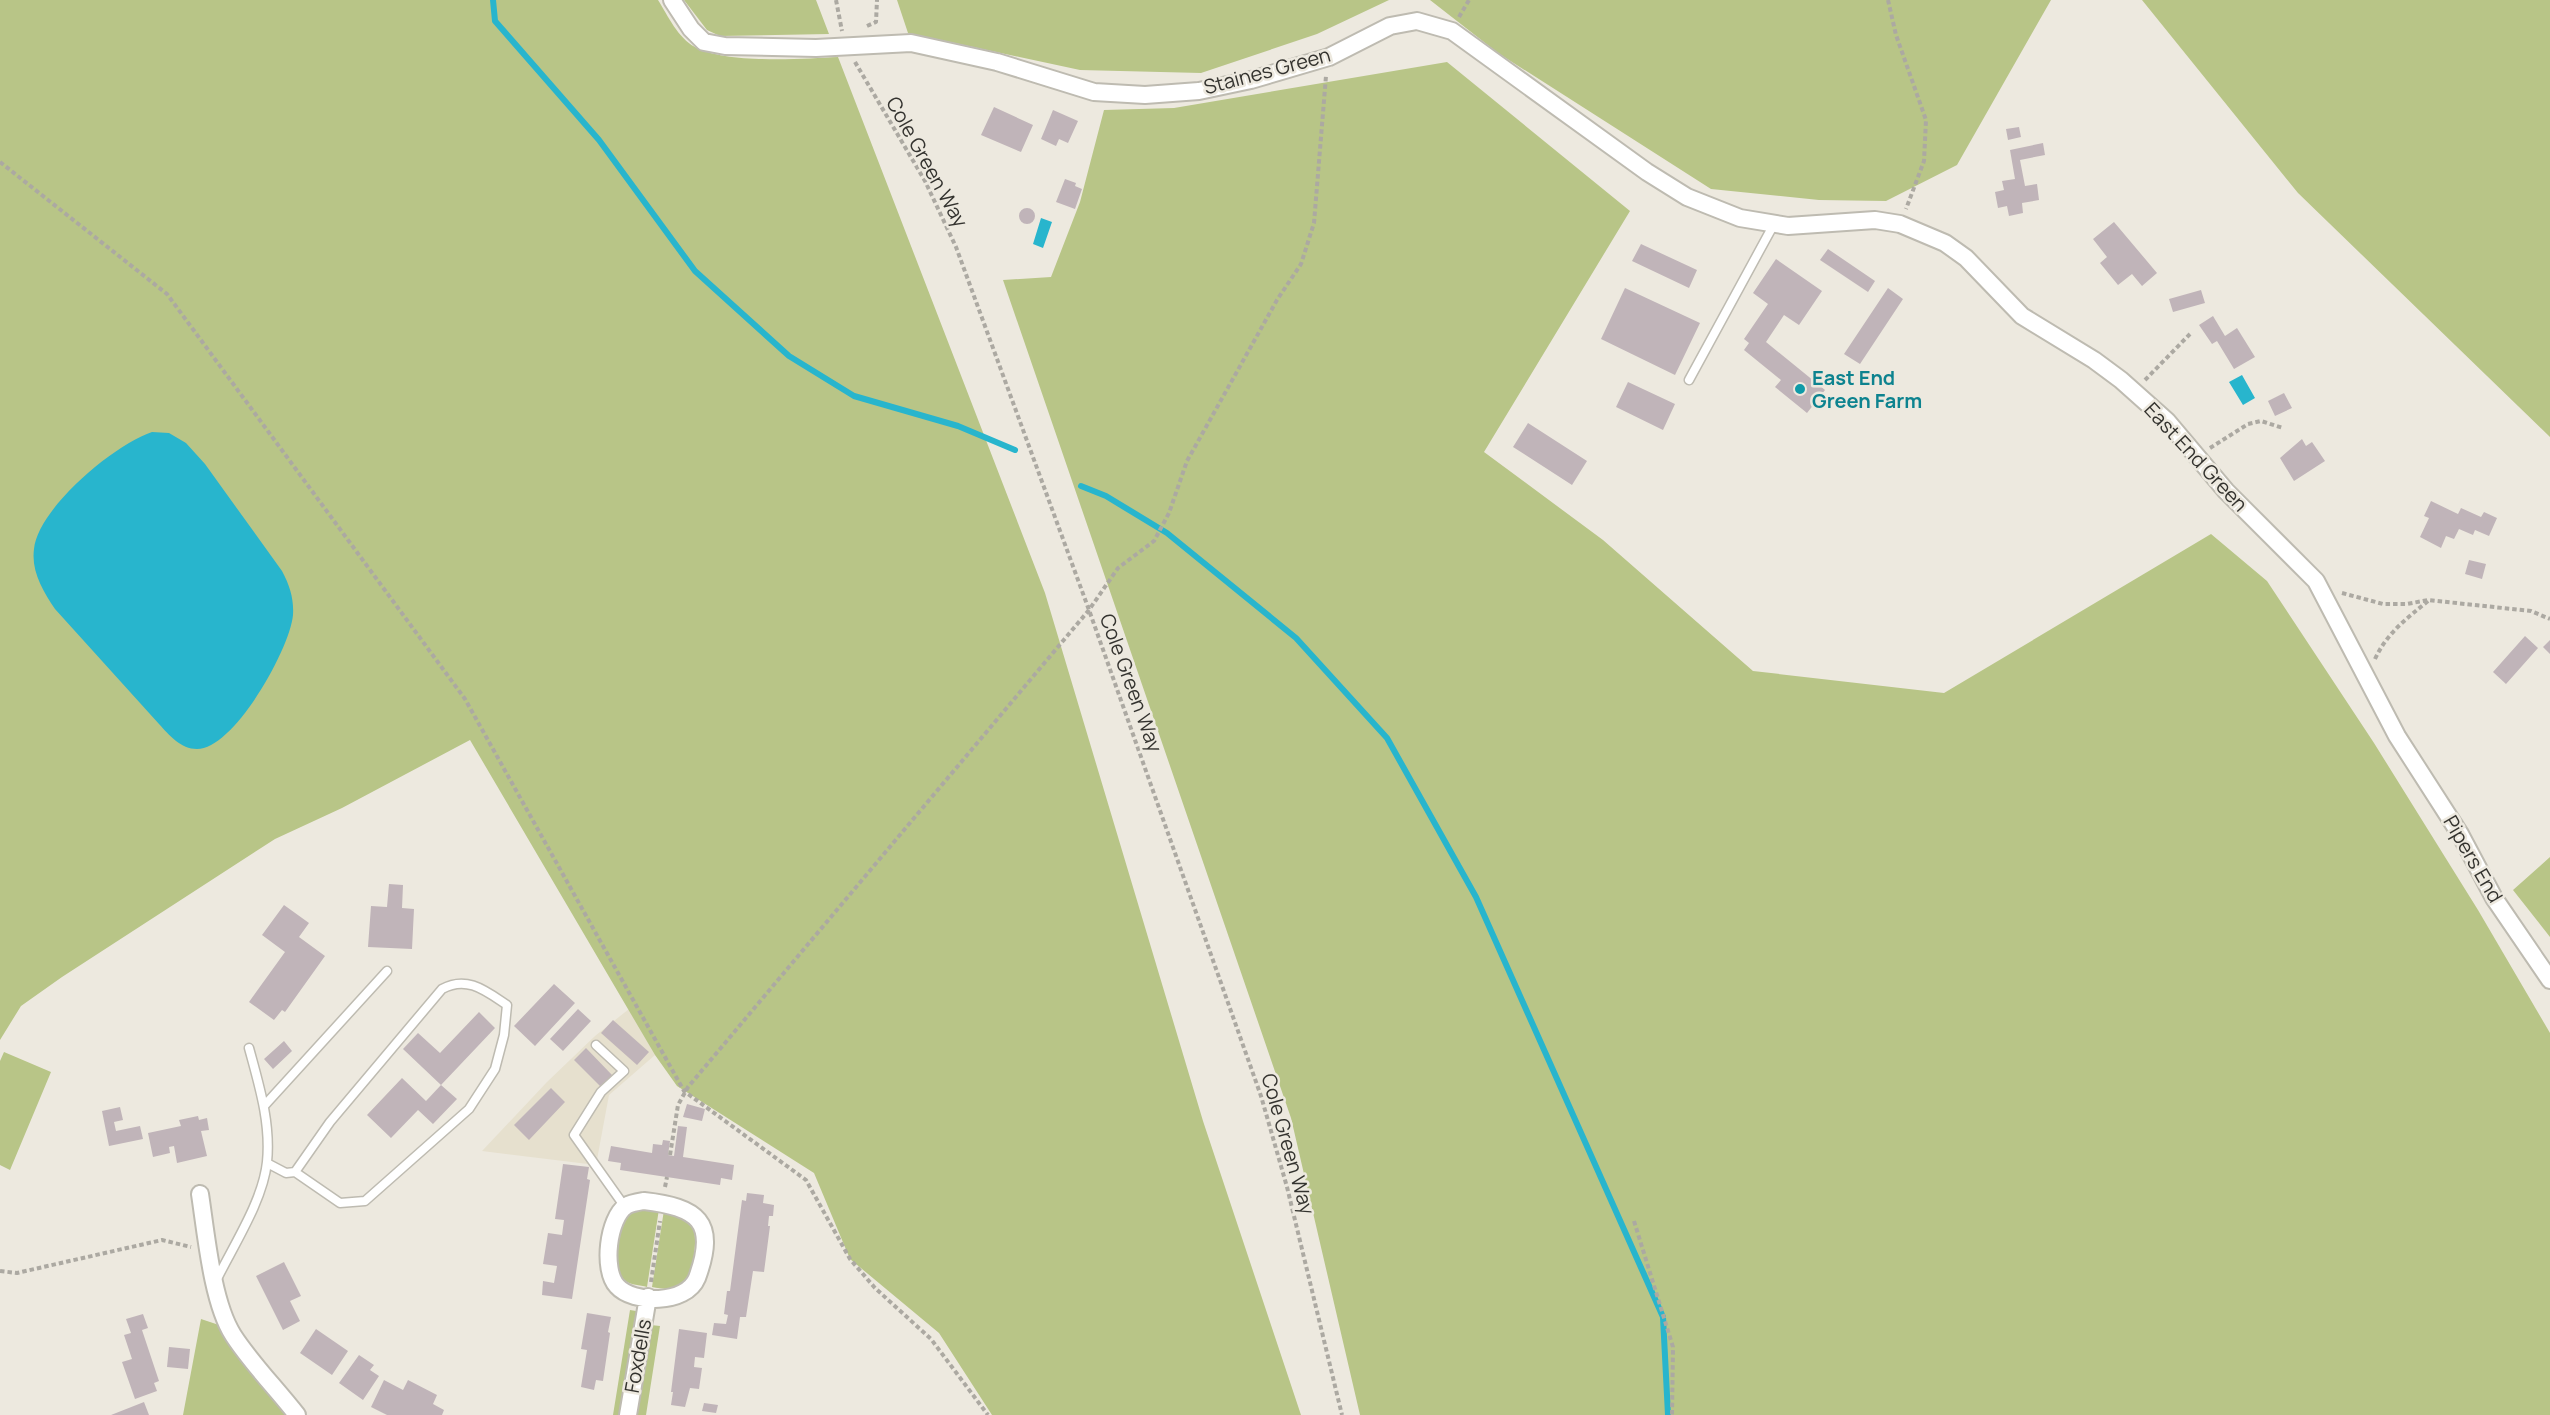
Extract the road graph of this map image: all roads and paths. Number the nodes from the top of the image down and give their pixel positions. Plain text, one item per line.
1 (672, 0) edge
2 (836, 0) edge
3 (876, 0) edge
4 (1888, 0) edge
5 (840, 23) dead end
6 (846, 46) junction
7 (1329, 57) junction
8 (0, 162) edge
9 (1774, 224) junction
10 (1900, 224) junction
11 (1930, 237) joint
12 (2190, 334) dead end
13 (1689, 381) dead end
14 (2133, 391) junction
15 (2283, 428) dead end
16 (2200, 460) junction
17 (2316, 582) junction
18 (2428, 600) junction
19 (1089, 610) junction
20 (2550, 618) edge
21 (2369, 682) junction
22 (2397, 736) joint
23 (387, 971) dead end
24 (2550, 981) edge
25 (596, 1045) dead end
26 (249, 1048) dead end
27 (684, 1091) junction
28 (264, 1106) junction
29 (670, 1155) dead end
30 (267, 1163) junction
31 (295, 1172) junction
32 (201, 1194) dead end
33 (663, 1203) junction
34 (625, 1206) junction
35 (1634, 1221) dead end
36 (209, 1252) junction
37 (0, 1271) edge
38 (215, 1281) junction
39 (648, 1297) junction
40 (297, 1415) edge
41 (628, 1415) edge
42 (988, 1415) edge
43 (1342, 1415) edge
44 (1672, 1415) edge

1 - 6 street, Staines Green
2 - 5 path
3 - 6 path
4 - 10 path
6 - 7 street, Staines Green
6 - 19 path, Cole Green Way
7 - 9 street, Staines Green
7 - 19 path
8 - 27 path
9 - 10 street, Staines Green
9 - 13 lane
10 - 11 street, Staines Green
11 - 14 street, East End Green
12 - 14 path
14 - 16 street, East End Green
15 - 16 path
16 - 17 street, East End Green
17 - 18 path
17 - 21 street, East End Green
18 - 20 path
18 - 21 path
19 - 27 path
19 - 43 path, Cole Green Way
21 - 22 street, East End Green
22 - 24 street, Pipers End
23 - 28 lane
25 - 34 lane
26 - 28 lane
27 - 29 path
27 - 42 path
28 - 30 lane
30 - 31 lane
30 - 38 lane
31 - 31 lane
32 - 36 street
33 - 34 street, Foxdells
33 - 39 path
33 - 39 street, Foxdells
34 - 39 street, Foxdells
35 - 44 path
36 - 37 path
36 - 38 street
38 - 40 street
39 - 41 street, Foxdells

